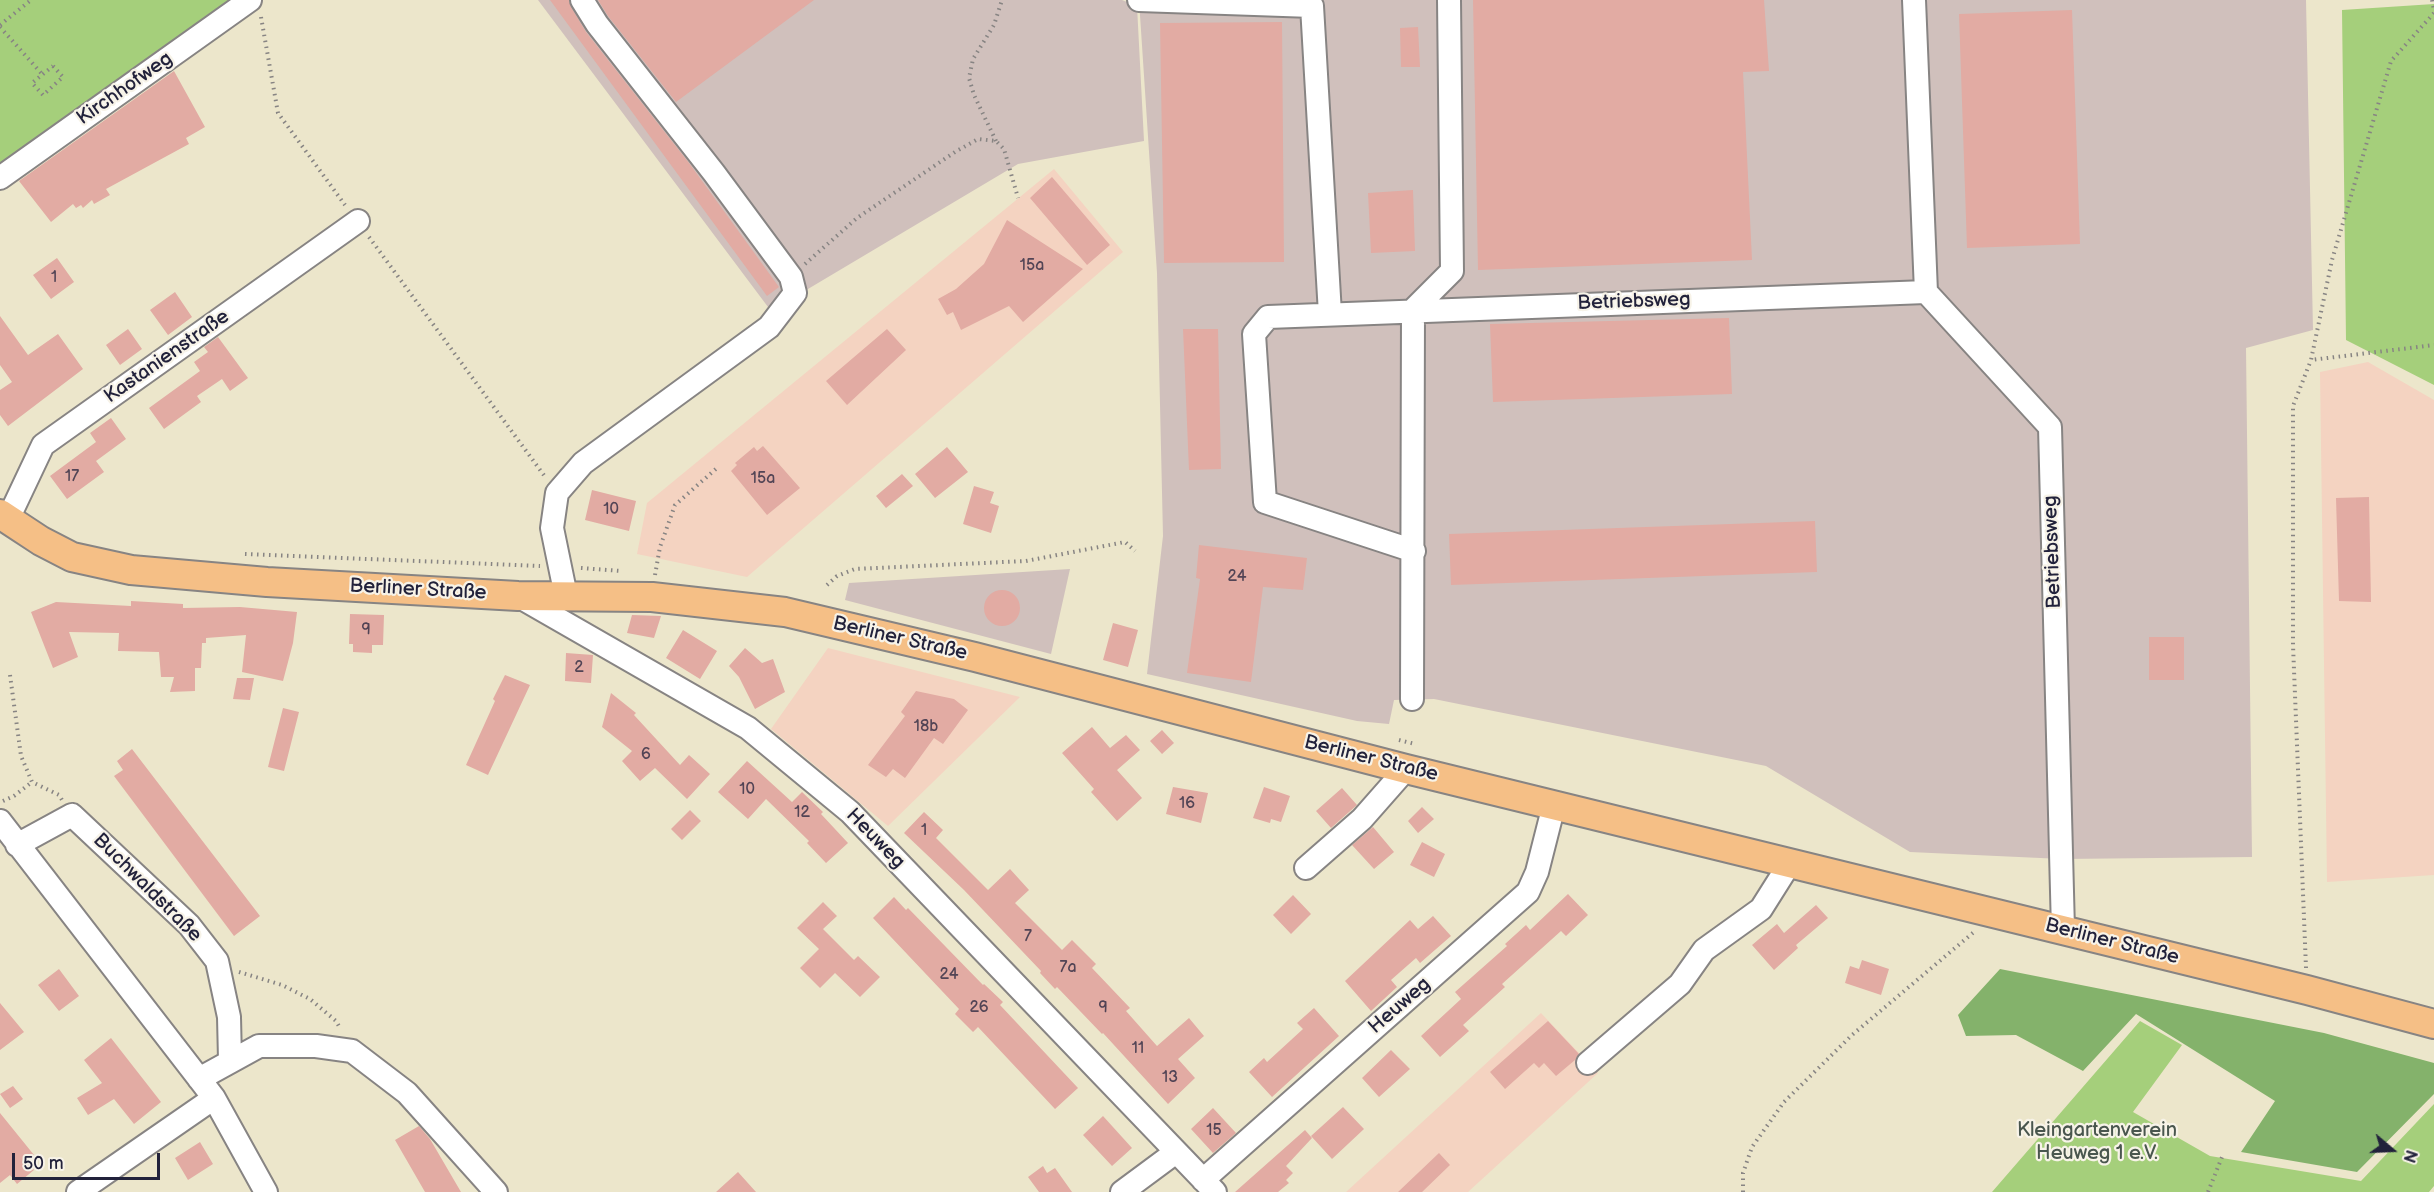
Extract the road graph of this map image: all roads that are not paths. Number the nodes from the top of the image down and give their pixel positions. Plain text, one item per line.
1 (582, 0) edge
2 (1139, 0) edge
3 (1449, 0) edge
4 (1914, 0) edge
5 (255, 6) edge
6 (0, 177) edge
7 (358, 221) road end
8 (1926, 292) junction
9 (1413, 310) junction
10 (1330, 314) junction
11 (4, 516) edge
12 (1414, 551) junction
13 (518, 596) junction
14 (566, 596) junction
15 (1412, 699) dead end
16 (1406, 768) junction
17 (1554, 805) junction
18 (0, 821) edge
19 (17, 844) junction
20 (1790, 863) junction
21 (1306, 868) dead end
22 (2064, 930) junction
23 (2434, 1024) edge
24 (230, 1060) junction
25 (1587, 1063) dead end
26 (199, 1079) junction
27 (214, 1098) junction
28 (1176, 1152) junction
29 (1209, 1186) edge
30 (78, 1192) edge
31 (266, 1192) edge
32 (496, 1192) edge
33 (1122, 1192) edge

1 - 14 street
2 - 10 street
3 - 9 street
4 - 8 street
5 - 6 street, Kirchhofweg
7 - 11 street, Kastanienstraße
8 - 9 street, Betriebsweg
8 - 22 street, Betriebsweg
9 - 10 street, Betriebsweg
9 - 12 street
10 - 12 street, Betriebsweg
11 - 13 main road, Berliner Straße
12 - 15 street
13 - 14 main road, Berliner Straße
13 - 28 street, Heuweg
14 - 16 main road, Berliner Straße
16 - 17 main road, Berliner Straße
16 - 21 street
17 - 20 main road, Berliner Straße
17 - 29 street, Heuweg
18 - 19 street
19 - 24 street, Buchwaldstraße
19 - 26 street
20 - 22 main road, Berliner Straße
20 - 25 street
22 - 23 main road, Berliner Straße
24 - 26 street
24 - 32 street
26 - 27 street
27 - 30 street
27 - 31 street
28 - 29 street, Heuweg
28 - 33 street

